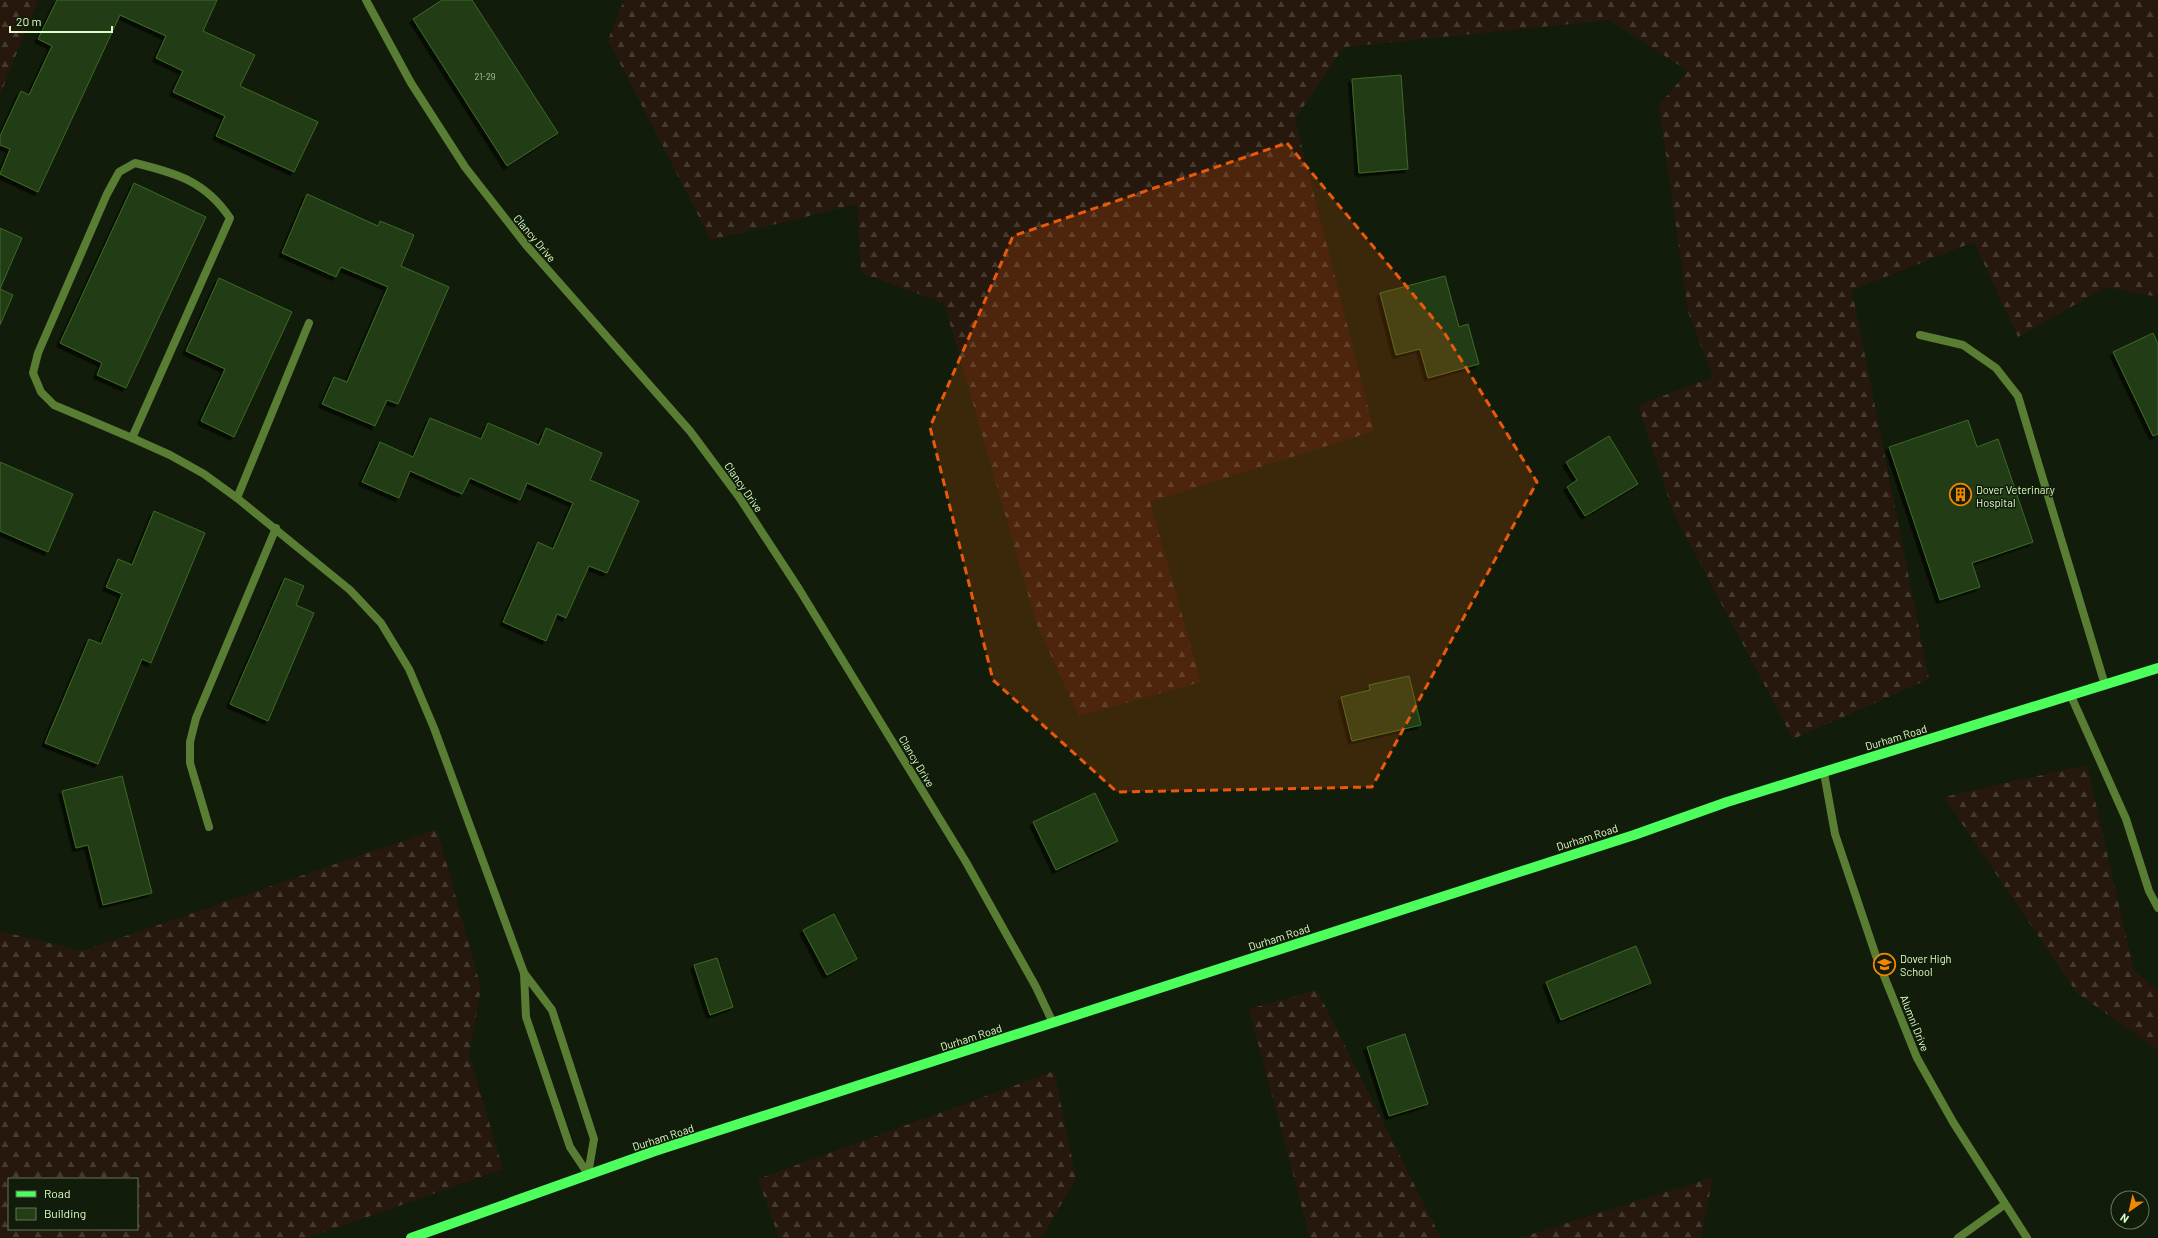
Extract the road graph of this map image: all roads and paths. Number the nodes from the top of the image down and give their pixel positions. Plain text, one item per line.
1 (366, 0) edge
2 (309, 323) dead end
3 (1920, 335) dead end
4 (132, 438) junction
5 (237, 498) junction
6 (276, 528) junction
7 (2158, 668) edge
8 (2105, 685) junction
9 (2071, 696) junction
10 (1824, 772) junction
11 (209, 827) dead end
12 (2158, 908) edge
13 (524, 973) junction
14 (1053, 1022) junction
15 (588, 1174) junction
16 (2004, 1205) junction
17 (411, 1238) edge
18 (1958, 1238) edge
19 (2027, 1238) edge

1 - 14 street, Clancy Drive
2 - 5 street
3 - 8 street
4 - 4 street
4 - 5 street
5 - 6 street
6 - 11 street
6 - 13 street
7 - 8 main road, Durham Road
8 - 9 main road, Durham Road
9 - 10 main road, Durham Road
9 - 12 street
10 - 14 main road, Durham Road
10 - 16 street, Alumni Drive
13 - 15 street
13 - 15 street
14 - 15 main road, Durham Road
15 - 17 main road, Durham Road
16 - 18 street
16 - 19 street, Alumni Drive

